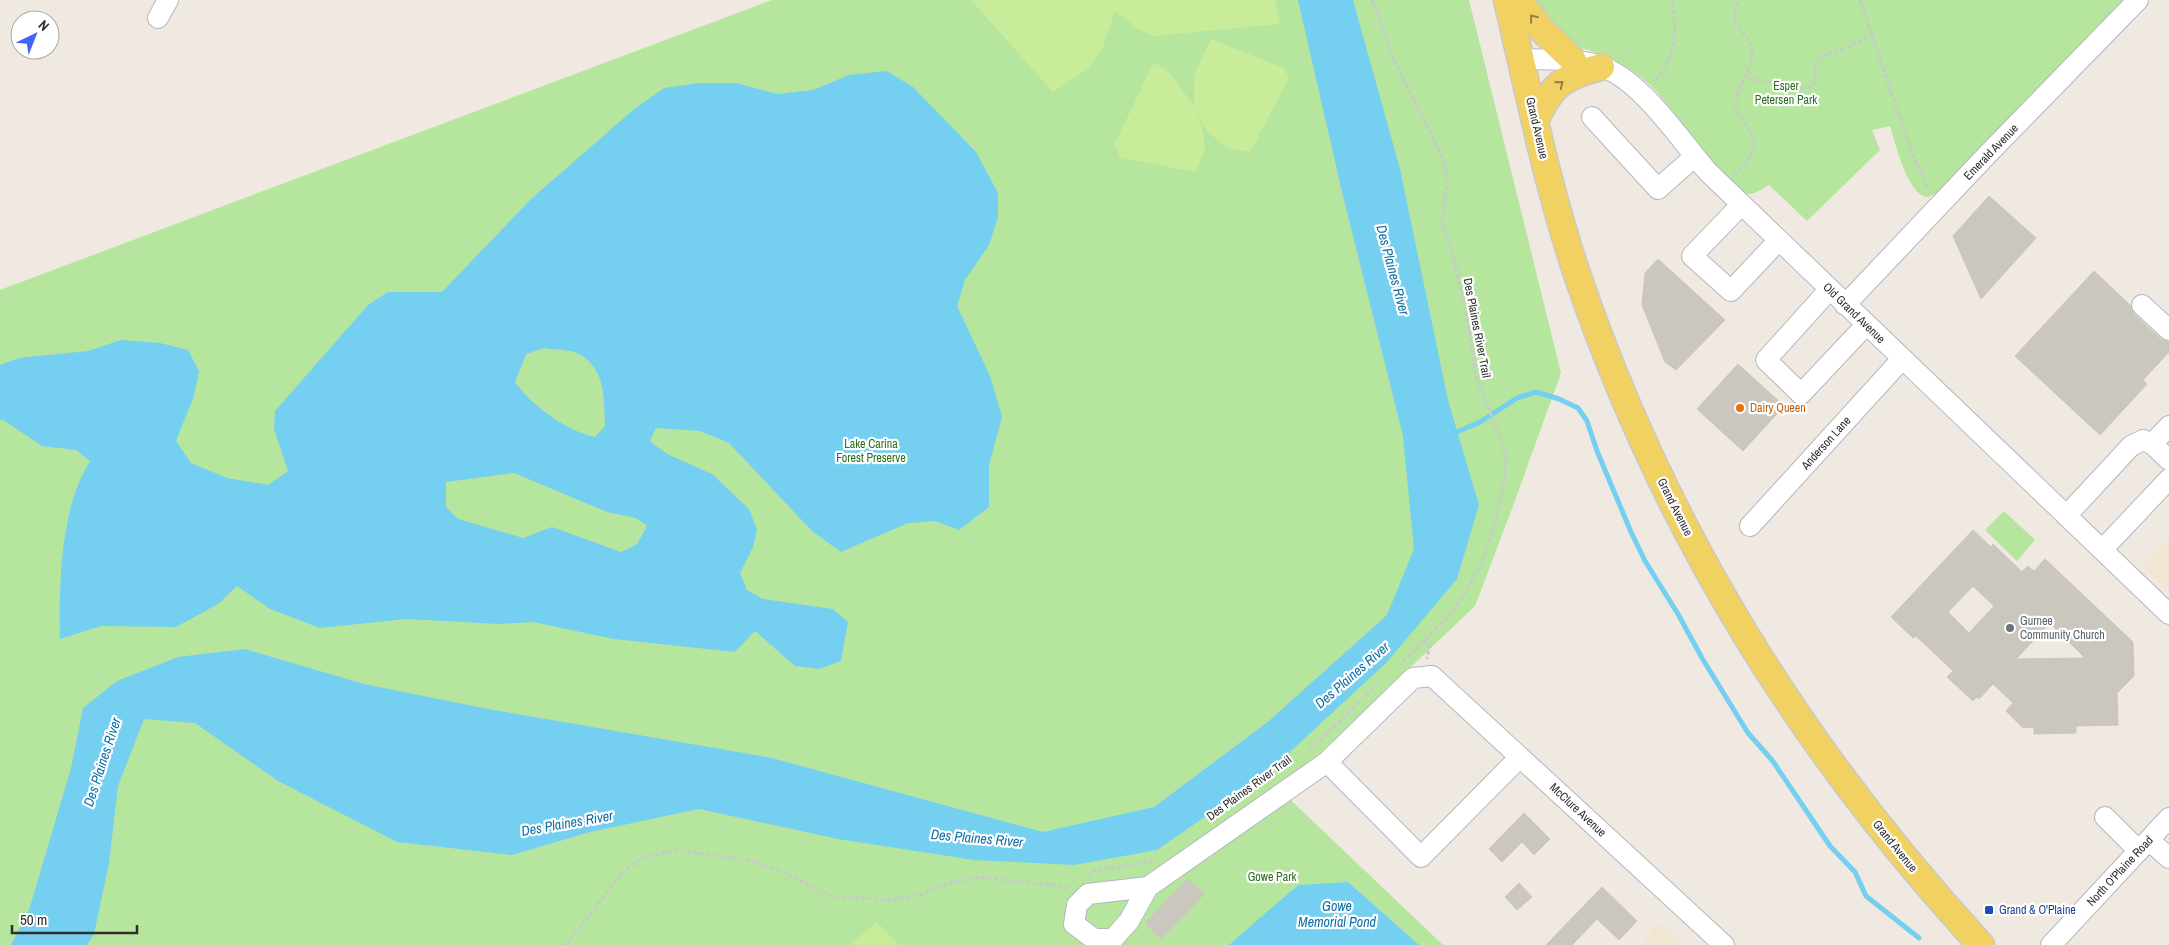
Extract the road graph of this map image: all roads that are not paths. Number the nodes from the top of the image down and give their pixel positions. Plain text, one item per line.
1 (168, 0) edge
2 (1507, 0) edge
3 (1518, 0) edge
4 (2138, 0) edge
5 (158, 18) dead end
6 (1521, 59) junction
7 (1574, 60) junction
8 (1601, 66) junction
9 (1592, 116) dead end
10 (1534, 121) junction
11 (1694, 157) junction
12 (1740, 205) junction
13 (1778, 241) junction
14 (1829, 290) junction
15 (1845, 305) junction
16 (2142, 305) dead end
17 (1866, 325) junction
18 (2169, 330) edge
19 (1902, 359) junction
20 (2169, 426) edge
21 (2152, 444) junction
22 (2169, 460) edge
23 (2169, 479) edge
24 (2066, 516) junction
25 (1750, 526) dead end
26 (2102, 550) junction
27 (2169, 614) edge
28 (1520, 757) junction
29 (1327, 762) junction
30 (2105, 817) dead end
31 (2169, 818) edge
32 (2144, 845) junction
33 (2169, 858) edge
34 (1148, 887) dead end
35 (1712, 941) edge
36 (1982, 945) edge
37 (2051, 945) edge

1 - 5 street
2 - 6 main road, Grand Avenue
7 -> 3 main road
4 - 15 street, Emerald Avenue
6 - 7 street, Old Grand Avenue
6 - 10 main road, Grand Avenue
7 - 8 street, Old Grand Avenue
10 -> 8 main road
8 - 11 street, Old Grand Avenue
9 - 11 street
10 - 36 main road, Grand Avenue
11 - 12 street, Old Grand Avenue
12 - 13 street, Old Grand Avenue
12 - 13 street
13 - 14 street, Old Grand Avenue
14 - 15 street, Old Grand Avenue
14 - 17 street
15 - 17 street, Old Grand Avenue
16 - 18 street
17 - 19 street, Old Grand Avenue
19 - 24 street, Old Grand Avenue
19 - 25 street, Anderson Lane
20 - 21 street
21 - 22 street
21 - 24 street
23 - 26 street
24 - 26 street, Old Grand Avenue
26 - 27 street, Old Grand Avenue
28 - 29 street, McClure Avenue
28 - 29 street
28 - 35 street, McClure Avenue
29 - 34 street
30 - 32 street
31 - 32 street, North O'Plaine Road
32 - 33 street
32 - 37 street, North O'Plaine Road

